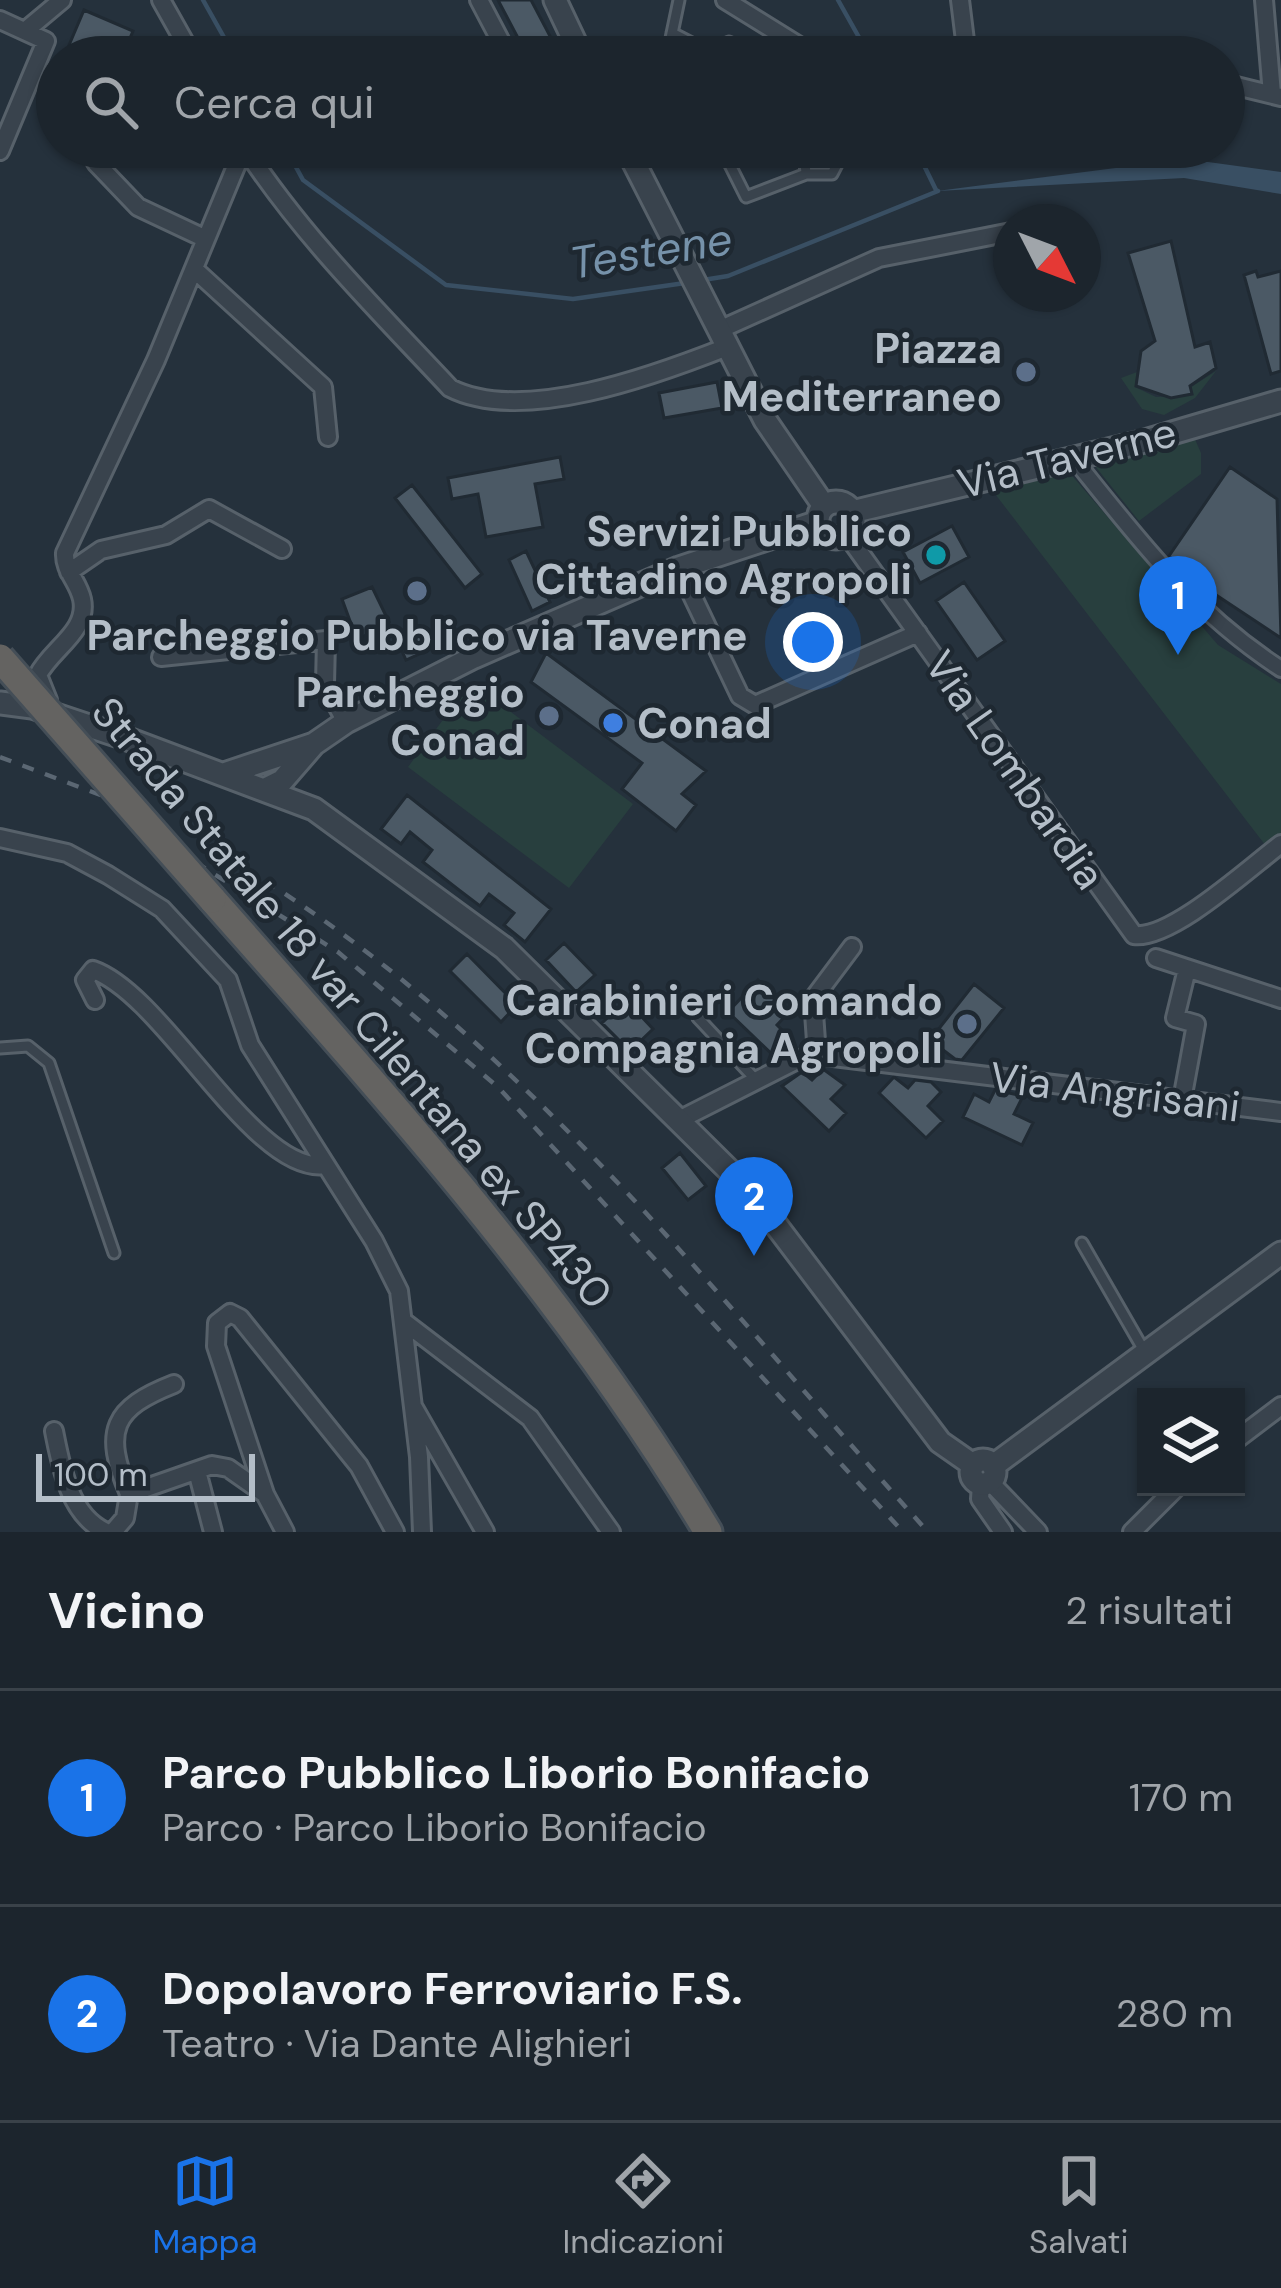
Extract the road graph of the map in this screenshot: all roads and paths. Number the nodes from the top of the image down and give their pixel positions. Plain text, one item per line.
1 (63, 0) edge
2 (160, 0) edge
3 (479, 0) edge
4 (555, 0) edge
5 (679, 0) edge
6 (725, 0) edge
7 (960, 0) edge
8 (1270, 9) edge
9 (0, 20) edge
10 (25, 31) junction
11 (672, 33) junction
12 (36, 36) edge
13 (48, 36) edge
14 (181, 36) edge
15 (498, 36) edge
16 (572, 36) edge
17 (672, 36) edge
18 (676, 36) edge
19 (787, 36) edge
20 (964, 36) edge
21 (36, 65) edge
22 (1245, 88) edge
23 (1276, 96) edge
24 (0, 151) edge
25 (101, 168) edge
26 (235, 168) edge
27 (258, 168) edge
28 (636, 168) edge
29 (732, 168) edge
30 (806, 168) edge
31 (835, 168) edge
32 (806, 174) junction
33 (993, 236) edge
34 (206, 238) junction
35 (194, 268) junction
36 (721, 334) junction
37 (1281, 401) edge
38 (328, 436) dead end
39 (1074, 459) junction
40 (852, 512) junction
41 (821, 514) junction
42 (847, 535) junction
43 (283, 549) dead end
44 (679, 568) junction
45 (69, 572) junction
46 (918, 634) junction
47 (161, 657) dead end
48 (0, 658) edge
49 (1281, 670) edge
50 (0, 686) edge
51 (0, 703) edge
52 (32, 707) junction
53 (58, 716) junction
54 (346, 722) junction
55 (300, 754) junction
56 (226, 774) junction
57 (264, 790) junction
58 (314, 809) junction
59 (0, 838) edge
60 (1281, 844) edge
61 (852, 947) dead end
62 (1156, 958) dead end
63 (1187, 970) junction
64 (1281, 999) edge
65 (95, 1000) dead end
66 (698, 1018) dead end
67 (0, 1048) edge
68 (818, 1055) junction
69 (760, 1084) junction
70 (1182, 1100) junction
71 (1281, 1112) edge
72 (677, 1121) junction
73 (326, 1165) junction
74 (1082, 1243) dead end
75 (114, 1252) dead end
76 (1281, 1253) edge
77 (404, 1321) junction
78 (1146, 1354) junction
79 (174, 1384) dead end
80 (1281, 1406) edge
81 (412, 1407) junction
82 (54, 1431) dead end
83 (1245, 1432) edge
84 (197, 1471) junction
85 (984, 1474) junction
86 (129, 1494) junction
87 (265, 1494) junction
88 (1168, 1496) edge
89 (110, 1532) edge
90 (213, 1532) edge
91 (285, 1532) edge
92 (395, 1532) edge
93 (422, 1532) edge
94 (485, 1532) edge
95 (611, 1532) edge
96 (708, 1532) edge
97 (1003, 1532) edge
98 (1038, 1532) edge
99 (1132, 1532) edge

1 - 10 street
1 - 13 street
2 - 14 street
3 - 15 street
4 - 16 street
5 - 11 lane
6 - 19 street
7 - 20 street
8 - 23 street
9 - 10 street
10 - 12 street
11 - 17 lane
11 - 18 lane
21 - 24 street
22 - 23 street
25 - 34 street
26 - 34 street
27 - 36 street
28 - 36 street
29 - 32 lane
30 - 32 lane
31 - 32 lane
33 - 36 street
34 - 35 street
35 - 38 street
35 - 45 street
36 - 41 street
37 - 39 street, Via Taverne
39 - 40 street, Via Taverne
39 - 49 street
40 - 41 street
40 - 42 street
41 - 42 street
41 - 44 street
42 - 46 street, Via Lombardia
43 - 45 street
44 - 46 street
44 - 54 street
45 - 53 street
46 - 60 street, Via Lombardia
47 - 54 street
48 - 96 highway, Strada Statale 18 var Cilentana ex SP430, bridge
50 - 52 street
51 - 52 street
52 - 53 street
53 - 56 street
54 - 55 street
55 - 56 street
55 - 57 street
55 - 58 street
56 - 57 street
57 - 58 street
58 - 72 street
59 - 73 street
61 - 68 street
62 - 63 street
63 - 64 street
63 - 70 street
65 - 73 street
66 - 69 lane
67 - 75 lane
68 - 69 street
68 - 70 street, Via Angrisani
69 - 72 street
70 - 71 street, Via Angrisani
72 - 85 street
73 - 77 street
74 - 78 lane
76 - 78 street
77 - 81 street
77 - 95 street
78 - 85 street
79 - 86 street
80 - 83 street
81 - 93 street
81 - 94 street
82 - 89 street
84 - 86 street
84 - 87 street
84 - 90 street
85 - 97 street
85 - 98 street
86 - 89 street
87 - 91 street
87 - 92 street
88 - 99 street

